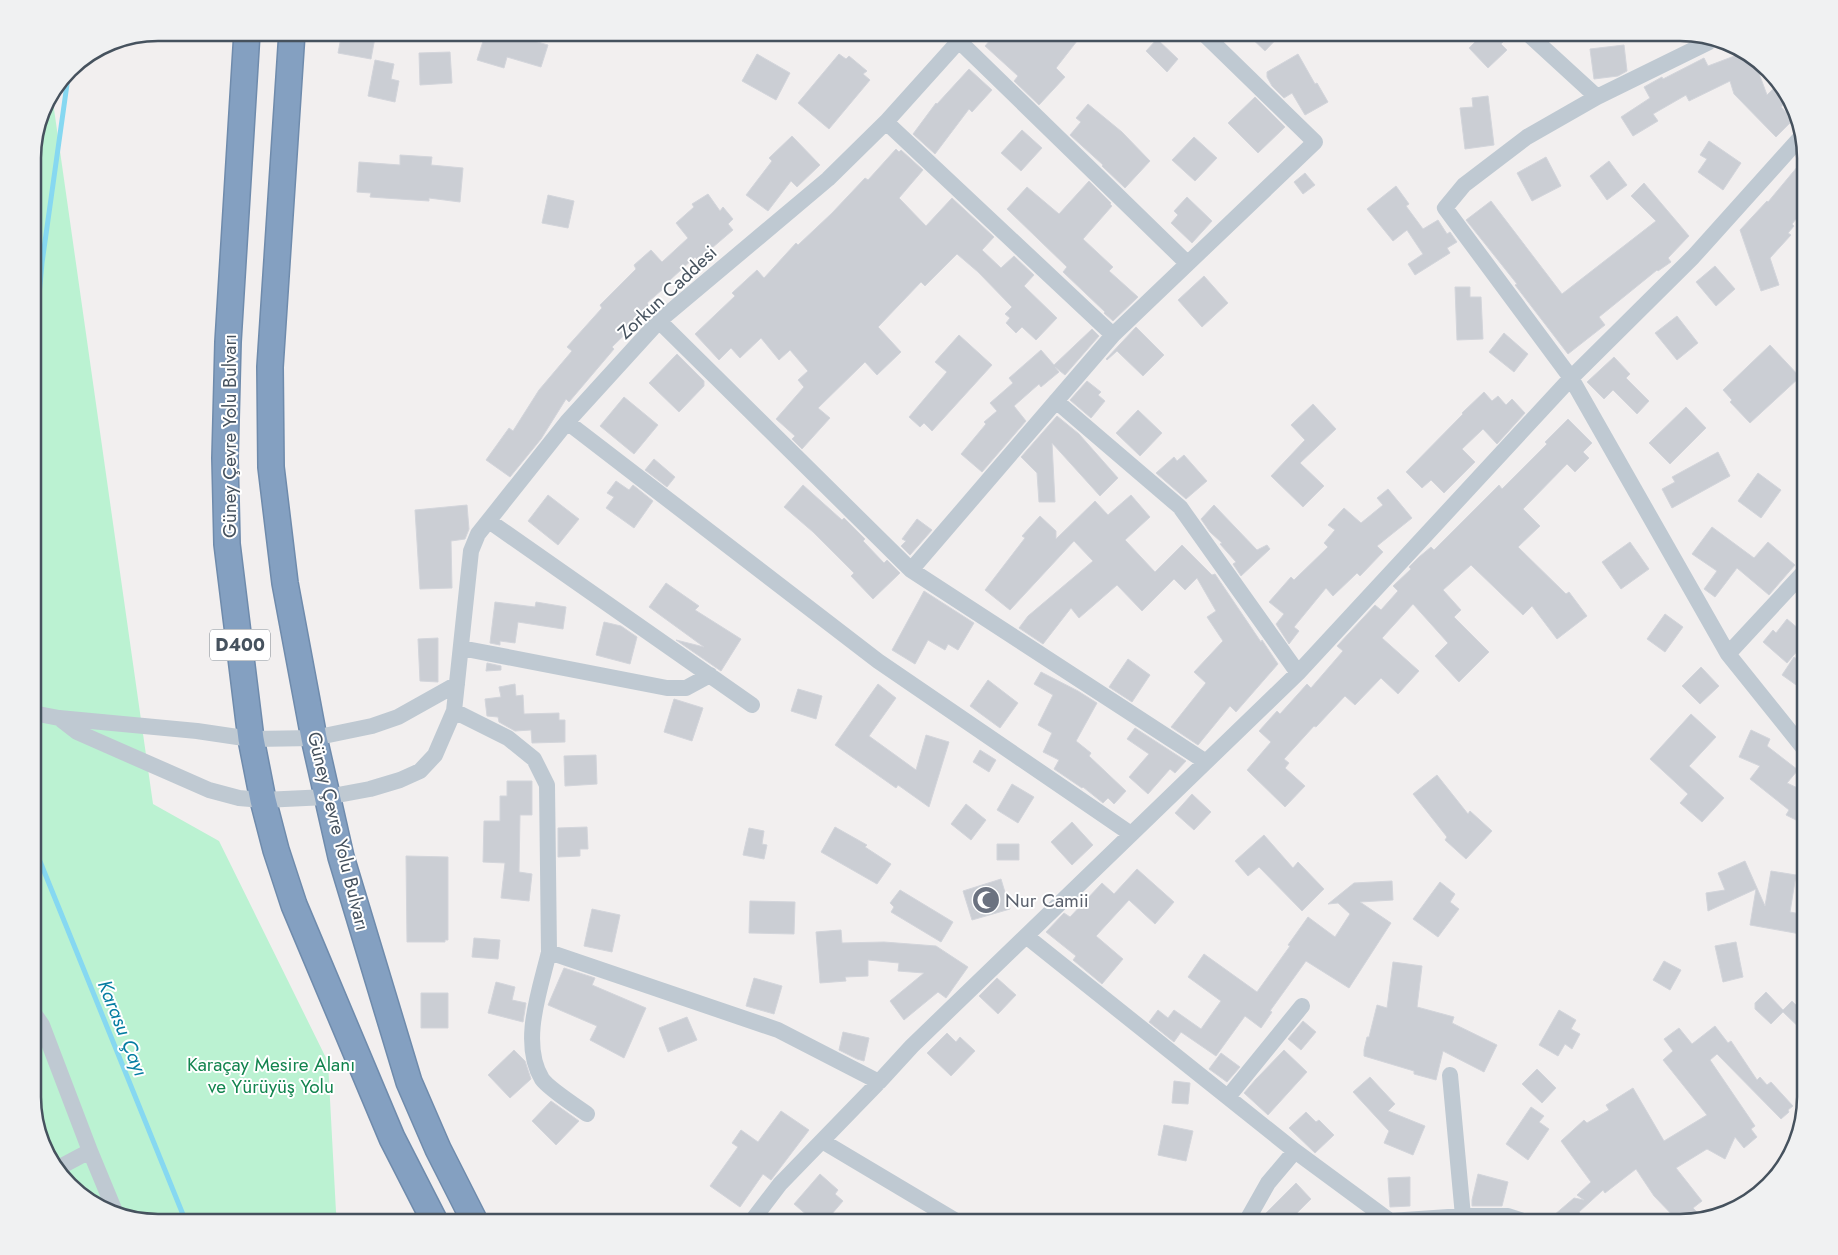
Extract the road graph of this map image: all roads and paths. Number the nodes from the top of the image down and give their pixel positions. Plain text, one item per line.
1 (959, 41) edge
2 (967, 41) edge
3 (1212, 41) edge
4 (1536, 41) edge
5 (246, 42) edge
6 (291, 42) edge
7 (1705, 44) edge
8 (1596, 97) junction
9 (886, 122) junction
10 (1796, 143) edge
11 (1188, 263) junction
12 (659, 321) junction
13 (1113, 335) junction
14 (1571, 378) junction
15 (1056, 400) junction
16 (567, 422) junction
17 (489, 521) junction
18 (911, 570) junction
19 (1797, 581) edge
20 (461, 648) junction
21 (1728, 654) junction
22 (1298, 673) junction
23 (710, 675) junction
24 (457, 684) junction
25 (752, 705) dead end
26 (454, 711) junction
27 (42, 715) edge
28 (59, 718) junction
29 (314, 738) junction
30 (251, 739) junction
31 (1797, 739) edge
32 (1206, 762) junction
33 (327, 797) junction
34 (263, 800) junction
35 (1131, 834) junction
36 (1026, 936) junction
37 (549, 952) junction
38 (1302, 1006) dead end
39 (42, 1026) edge
40 (1450, 1076) dead end
41 (879, 1082) junction
42 (1228, 1097) junction
43 (587, 1114) dead end
44 (822, 1141) junction
45 (90, 1151) junction
46 (1295, 1151) junction
47 (63, 1165) edge
48 (112, 1204) edge
49 (431, 1214) edge
50 (471, 1214) edge
51 (757, 1214) edge
52 (945, 1214) edge
53 (1251, 1214) edge
54 (1380, 1214) edge
55 (1463, 1214) edge

1 - 9 street, Zorkun Caddesi
2 - 11 street
3 - 11 street
4 - 8 street
5 - 30 highway, Güney Çevre Yolu Bulvarı / D400
6 - 29 highway, Güney Çevre Yolu Bulvarı / D400
7 - 8 street
8 - 14 street
9 - 12 street, Zorkun Caddesi
9 - 13 street
10 - 14 street
11 - 13 street
12 - 16 street, Zorkun Caddesi
12 - 18 street
13 - 15 street
14 - 21 street
14 - 22 street
15 - 18 street
15 - 22 street
16 - 17 street, Zorkun Caddesi
16 - 35 street
17 - 20 street, Zorkun Caddesi
17 - 23 street
18 - 32 street
19 - 21 street
20 - 23 street
20 - 24 street, Zorkun Caddesi
21 - 31 street
22 - 32 street
23 - 25 street
24 - 26 street, Zorkun Caddesi
24 - 29 street
26 - 33 street, Zorkun Caddesi
26 - 37 street
27 - 28 street
28 - 30 street
28 - 34 street, Zorkun Caddesi
29 - 30 street
29 - 33 highway, Güney Çevre Yolu Bulvarı / D400
30 - 34 highway, Güney Çevre Yolu Bulvarı / D400
32 - 35 street
33 - 34 street, Zorkun Caddesi
33 - 50 highway, Güney Çevre Yolu Bulvarı / D400
34 - 49 highway, Güney Çevre Yolu Bulvarı / D400
35 - 36 street
36 - 41 street
36 - 42 street
37 - 41 street
37 - 43 street
38 - 42 street
39 - 45 street
40 - 55 street
41 - 44 street
42 - 46 street
44 - 51 street
44 - 52 street
45 - 47 street
45 - 48 street
46 - 53 street
46 - 54 street

